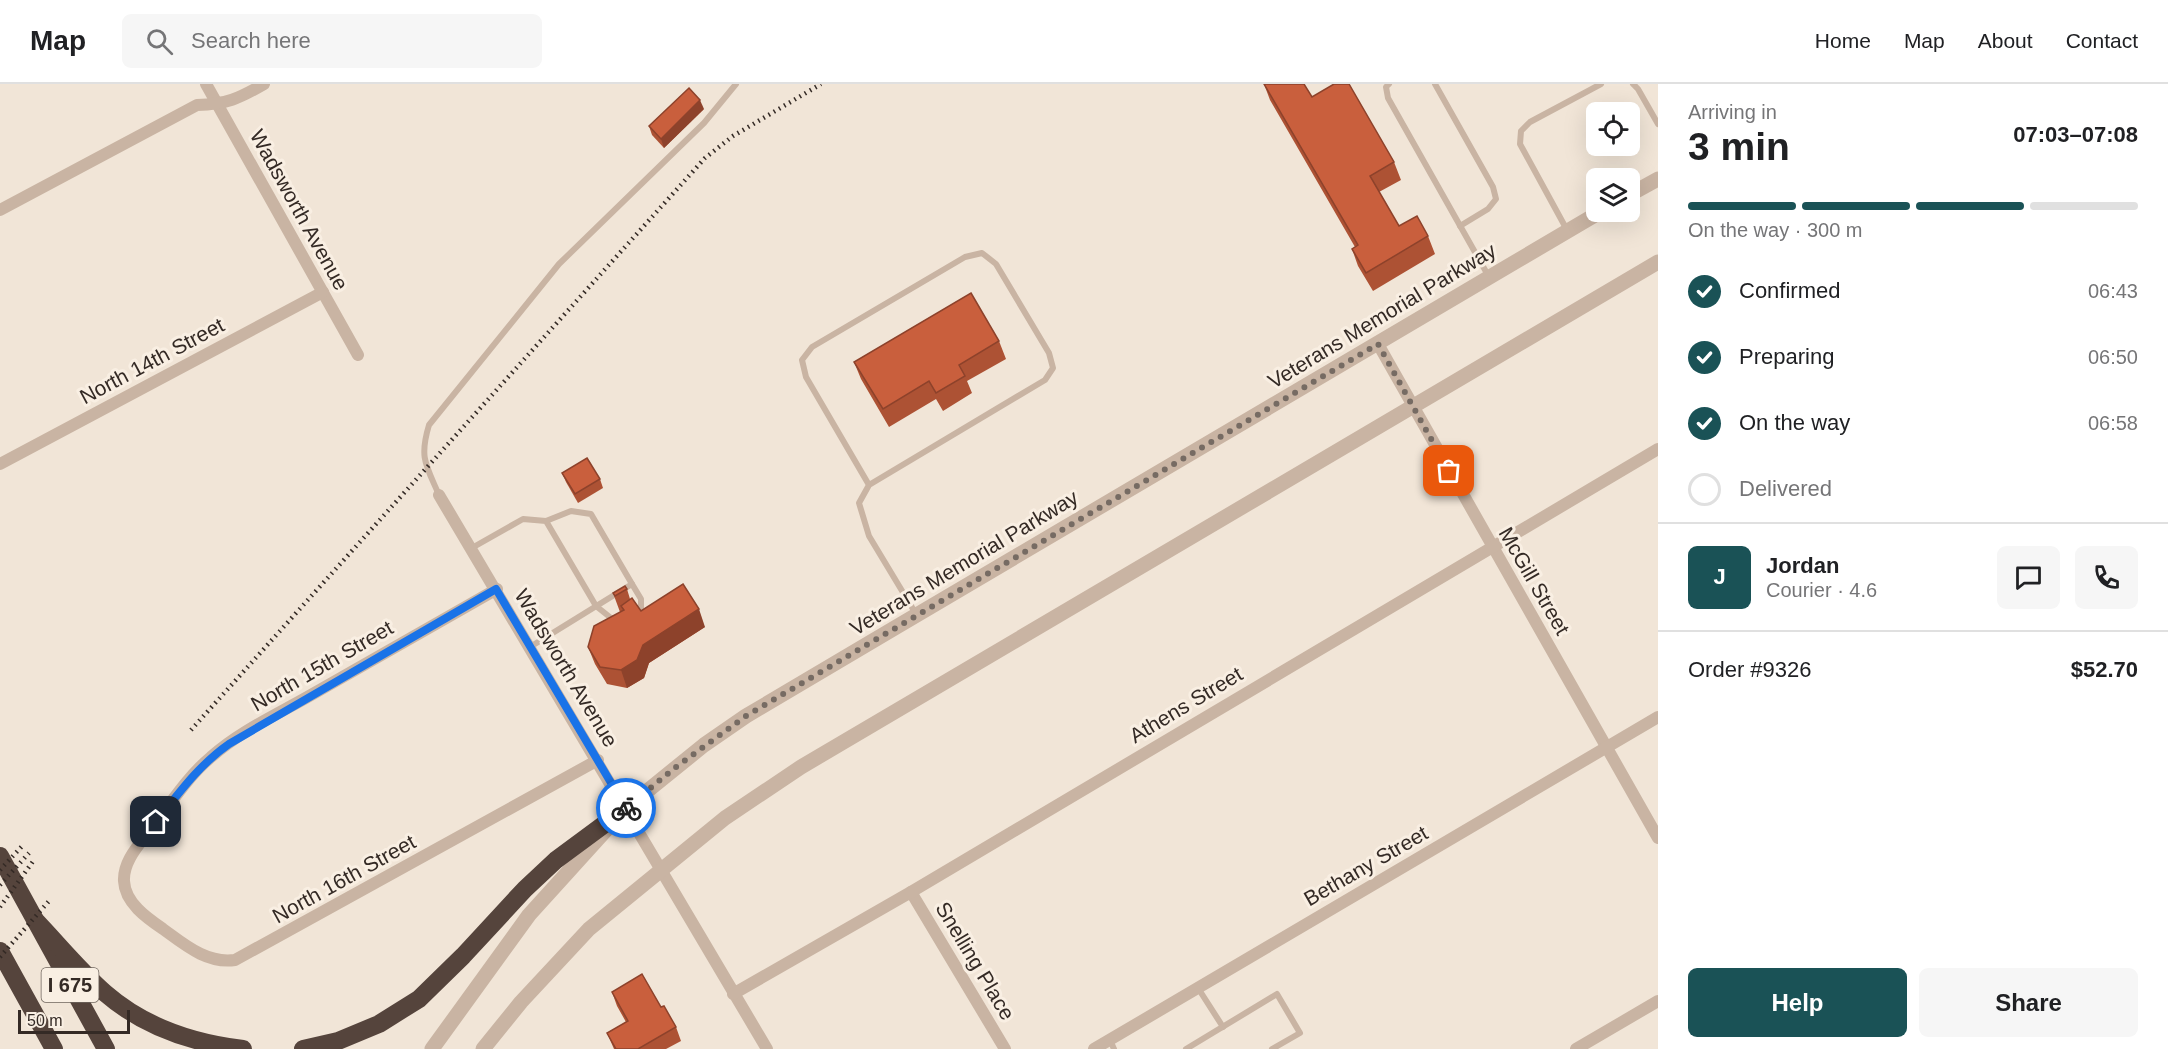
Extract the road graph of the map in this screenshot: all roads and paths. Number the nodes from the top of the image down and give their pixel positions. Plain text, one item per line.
1 (206, 84) edge
2 (264, 84) edge
3 (736, 84) edge
4 (1389, 84) edge
5 (1435, 84) edge
6 (1601, 84) edge
7 (1633, 84) edge
8 (218, 105) junction
9 (1658, 124) edge
10 (1658, 179) edge
11 (1640, 189) edge
12 (0, 210) edge
13 (1586, 220) edge
14 (1460, 226) junction
15 (1567, 231) junction
16 (1658, 261) edge
17 (1489, 278) junction
18 (322, 292) junction
19 (1378, 344) junction
20 (358, 356) dead end
21 (1412, 406) junction
22 (1658, 448) edge
23 (0, 464) edge
24 (869, 485) junction
25 (439, 495) joint
26 (546, 521) junction
27 (1492, 546) junction
28 (470, 549) junction
29 (632, 584) junction
30 (496, 589) junction
31 (596, 606) junction
32 (916, 615) junction
33 (530, 646) junction
34 (1658, 717) edge
35 (1606, 747) junction
36 (598, 760) junction
37 (625, 809) junction
38 (1658, 838) edge
39 (0, 856) edge
40 (662, 869) junction
41 (124, 883) joint
42 (911, 892) junction
43 (35, 920) junction
44 (0, 951) edge
45 (1198, 988) junction
46 (734, 994) junction
47 (1658, 1001) edge
48 (1223, 1027) junction
49 (1112, 1045) edge
50 (54, 1049) edge
51 (105, 1049) edge
52 (243, 1049) edge
53 (303, 1049) edge
54 (432, 1049) edge
55 (483, 1049) edge
56 (767, 1049) edge
57 (1005, 1049) edge
58 (1094, 1049) edge
59 (1185, 1049) edge
60 (1272, 1049) edge
61 (1576, 1049) edge

1 - 8 street, Wadsworth Avenue
2 - 8 street
3 - 25 lane
4 - 14 lane
5 - 14 lane
6 - 15 lane
7 - 9 lane
8 - 12 street
8 - 18 street, Wadsworth Avenue
10 - 11 street
13 - 15 street, Veterans Memorial Parkway
14 - 17 lane
15 - 17 street, Veterans Memorial Parkway
16 - 21 street
17 - 19 street, Veterans Memorial Parkway
18 - 20 street, Wadsworth Avenue
18 - 23 street, North 14th Street
19 - 21 street, McGill Street
19 - 32 street, Veterans Memorial Parkway
21 - 27 street, McGill Street
21 - 40 street
22 - 27 street, Athens Street
24 - 24 lane
24 - 32 lane
25 - 28 street, Wadsworth Avenue
26 - 28 lane
26 - 29 lane
26 - 31 lane
27 - 35 street, McGill Street
27 - 42 street, Athens Street
28 - 30 street, Wadsworth Avenue
29 - 31 lane
29 - 31 lane
30 - 33 street, Wadsworth Avenue
30 - 41 street, North 15th Street
31 - 33 lane
32 - 37 street, Veterans Memorial Parkway
33 - 36 street, Wadsworth Avenue
34 - 35 street, Bethany Street
35 - 38 street, McGill Street
35 - 45 street, Bethany Street
36 - 37 street, Wadsworth Avenue
36 - 41 street, North 16th Street
37 - 40 street, Wadsworth Avenue
37 - 53 highway
37 - 54 street, Veterans Memorial Parkway
39 - 43 highway, I 675
40 - 46 street, Wadsworth Avenue
40 - 55 street
42 - 46 street, Athens Street
42 - 57 street, Snelling Place
43 - 51 highway, I 675
43 - 52 highway
44 - 50 highway, I 675
45 - 48 lane
45 - 49 street, Bethany Street
46 - 56 street, Wadsworth Avenue
47 - 61 street
48 - 59 lane
48 - 60 lane
49 - 58 street, Bethany Street

